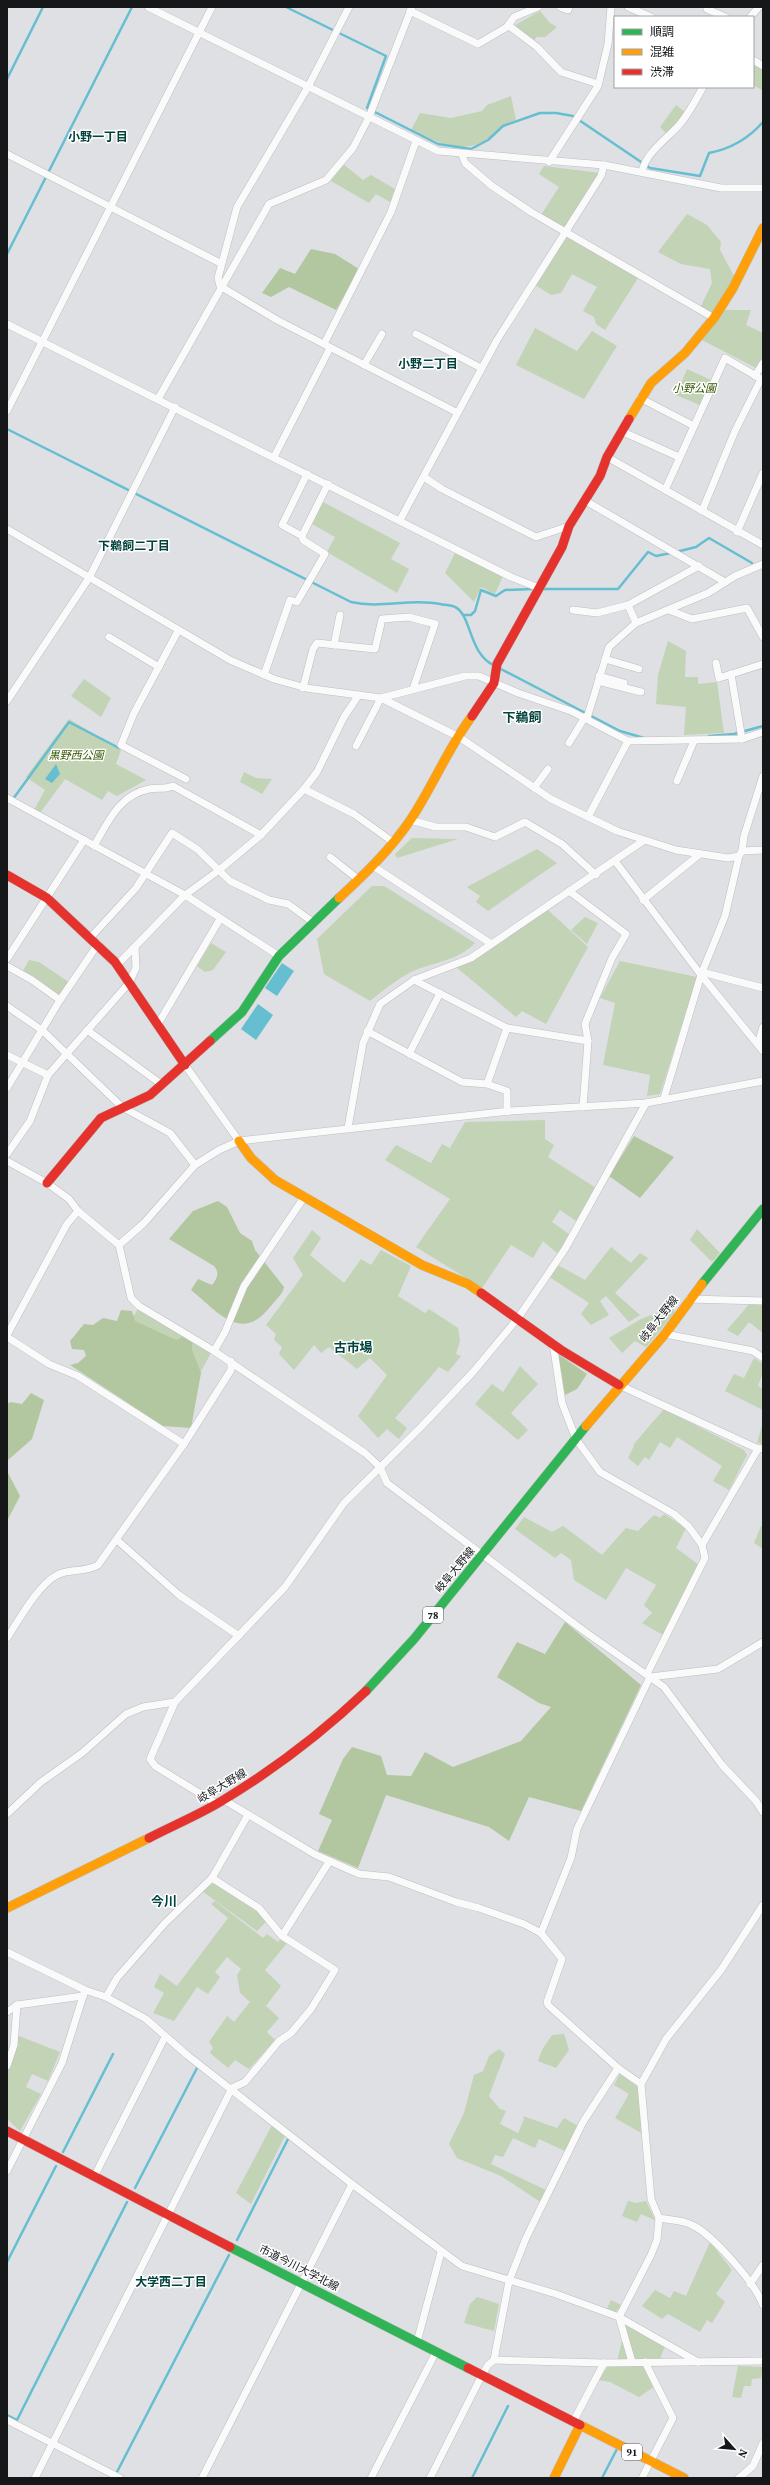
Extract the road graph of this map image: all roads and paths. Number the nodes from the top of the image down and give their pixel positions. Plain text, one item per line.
1 (148, 7) edge
2 (212, 7) edge
3 (349, 7) edge
4 (538, 7) edge
5 (560, 7) edge
6 (569, 7) edge
7 (611, 7) edge
8 (628, 7) edge
9 (759, 7) edge
10 (411, 9) edge
11 (707, 9) dead end
12 (649, 16) edge
13 (723, 16) edge
14 (751, 16) edge
15 (508, 26) junction
16 (198, 32) junction
17 (754, 61) edge
18 (763, 66) edge
19 (598, 84) junction
20 (308, 87) junction
21 (702, 88) edge
22 (369, 117) junction
23 (416, 141) junction
24 (7, 154) edge
25 (462, 154) junction
26 (549, 162) junction
27 (604, 165) junction
28 (642, 172) junction
29 (763, 188) edge
30 (111, 208) junction
31 (763, 228) edge
32 (565, 232) junction
33 (220, 262) junction
34 (220, 286) junction
35 (714, 318) junction
36 (7, 324) edge
37 (382, 334) dead end
38 (416, 334) dead end
39 (42, 341) junction
40 (327, 346) junction
41 (763, 363) edge
42 (364, 365) junction
43 (481, 368) junction
44 (760, 379) edge
45 (640, 398) junction
46 (158, 399) junction
47 (175, 407) junction
48 (7, 411) edge
49 (456, 412) junction
50 (694, 426) junction
51 (621, 431) junction
52 (274, 457) junction
53 (607, 457) junction
54 (680, 457) junction
55 (763, 473) edge
56 (307, 474) junction
57 (424, 477) junction
58 (328, 484) junction
59 (665, 490) junction
60 (584, 500) junction
61 (702, 511) junction
62 (400, 520) junction
63 (570, 526) junction
64 (7, 529) edge
65 (736, 532) junction
66 (302, 536) junction
67 (763, 545) edge
68 (763, 564) edge
69 (699, 566) junction
70 (89, 578) junction
71 (725, 582) junction
72 (539, 588) junction
73 (628, 605) junction
74 (573, 610) dead end
75 (669, 610) junction
76 (340, 615) dead end
77 (636, 623) junction
78 (178, 630) junction
79 (762, 633) edge
80 (109, 638) dead end
81 (334, 645) junction
82 (605, 659) junction
83 (716, 663) dead end
84 (763, 664) edge
85 (159, 666) junction
86 (639, 669) dead end
87 (731, 674) junction
88 (264, 675) junction
89 (599, 678) junction
90 (494, 683) junction
91 (624, 683) dead end
92 (304, 688) junction
93 (413, 689) junction
94 (641, 692) dead end
95 (358, 696) junction
96 (381, 698) junction
97 (7, 701) edge
98 (586, 718) junction
99 (763, 732) edge
100 (458, 737) junction
101 (742, 739) junction
102 (628, 741) junction
103 (694, 741) junction
104 (569, 743) dead end
105 (356, 746) dead end
106 (548, 769) dead end
107 (763, 776) edge
108 (186, 779) dead end
109 (677, 781) dead end
110 (534, 788) junction
111 (304, 789) junction
112 (7, 798) edge
113 (588, 817) junction
114 (410, 820) junction
115 (261, 835) junction
116 (84, 840) junction
117 (643, 841) junction
118 (393, 842) junction
119 (94, 846) junction
120 (763, 850) edge
121 (700, 854) junction
122 (741, 854) junction
123 (330, 857) dead end
124 (615, 861) junction
125 (373, 866) junction
126 (218, 871) junction
127 (145, 874) junction
128 (7, 875) edge
129 (596, 875) junction
130 (359, 880) junction
131 (570, 891) junction
132 (185, 895) junction
133 (47, 898) junction
134 (643, 900) junction
135 (220, 918) junction
136 (314, 923) junction
137 (91, 937) junction
138 (490, 943) junction
139 (98, 944) junction
140 (135, 947) junction
141 (279, 956) junction
142 (7, 959) edge
143 (118, 964) junction
144 (7, 966) edge
145 (701, 974) junction
146 (414, 980) junction
147 (130, 983) junction
148 (763, 988) edge
149 (440, 993) junction
150 (60, 1000) junction
151 (7, 1006) edge
152 (158, 1024) junction
153 (763, 1027) edge
154 (507, 1028) junction
155 (43, 1030) junction
156 (87, 1030) junction
157 (367, 1031) junction
158 (588, 1041) junction
159 (758, 1044) junction
160 (763, 1051) edge
161 (67, 1052) junction
162 (409, 1054) junction
163 (7, 1055) edge
164 (21, 1064) junction
165 (185, 1065) junction
166 (48, 1075) junction
167 (763, 1081) edge
168 (162, 1084) junction
169 (487, 1084) junction
170 (7, 1088) edge
171 (664, 1098) junction
172 (646, 1103) junction
173 (122, 1107) junction
174 (583, 1107) junction
175 (507, 1112) junction
176 (348, 1128) junction
177 (239, 1141) junction
178 (7, 1154) edge
179 (7, 1161) edge
180 (195, 1166) junction
181 (47, 1183) junction
182 (305, 1196) junction
183 (763, 1209) edge
184 (78, 1211) junction
185 (119, 1246) junction
186 (689, 1299) junction
187 (763, 1301) edge
188 (518, 1318) junction
189 (665, 1334) junction
190 (7, 1336) edge
191 (553, 1343) junction
192 (214, 1351) junction
193 (763, 1358) edge
194 (231, 1361) junction
195 (619, 1385) junction
196 (576, 1439) junction
197 (184, 1444) junction
198 (761, 1449) edge
199 (380, 1467) junction
200 (117, 1540) junction
201 (702, 1545) junction
202 (484, 1554) junction
203 (239, 1636) junction
204 (7, 1638) edge
205 (763, 1642) edge
206 (648, 1675) junction
207 (175, 1702) junction
208 (220, 1802) junction
209 (763, 1812) edge
210 (7, 1814) edge
211 (248, 1815) junction
212 (330, 1862) junction
213 (212, 1878) junction
214 (763, 1905) edge
215 (7, 1908) edge
216 (541, 1933) junction
217 (282, 1936) junction
218 (7, 1952) edge
219 (84, 1993) junction
220 (106, 1997) junction
221 (17, 2005) junction
222 (7, 2012) edge
223 (165, 2036) junction
224 (7, 2066) edge
225 (618, 2068) junction
226 (641, 2084) junction
227 (232, 2088) junction
228 (7, 2130) edge
229 (22, 2140) junction
230 (7, 2171) edge
231 (94, 2177) junction
232 (352, 2184) junction
233 (168, 2215) junction
234 (659, 2218) junction
235 (441, 2252) junction
236 (763, 2265) edge
237 (509, 2281) junction
238 (302, 2283) junction
239 (750, 2284) junction
240 (763, 2305) edge
241 (620, 2317) junction
242 (416, 2342) junction
243 (436, 2352) junction
244 (494, 2360) junction
245 (632, 2362) junction
246 (645, 2362) junction
247 (698, 2362) junction
248 (763, 2362) edge
249 (604, 2363) junction
250 (482, 2374) junction
251 (7, 2420) edge
252 (576, 2423) junction
253 (763, 2442) edge
254 (52, 2443) junction
255 (651, 2461) junction
256 (35, 2478) edge
257 (120, 2478) edge
258 (202, 2478) edge
259 (371, 2478) edge
260 (430, 2478) edge
261 (554, 2478) edge
262 (642, 2478) edge
263 (684, 2478) edge
264 (739, 2478) edge

1 - 16 street
2 - 16 street
3 - 20 street
4 - 15 street
5 - 6 street
7 - 19 street
8 - 12 street
9 - 14 street
10 - 15 street
10 - 22 street
11 - 13 street
15 - 19 street
16 - 20 street
16 - 30 street
17 - 18 street
19 - 26 street
20 - 22 street
20 - 33 street
21 - 28 street
22 - 23 street
22 - 34 street
23 - 25 street
23 - 40 street
24 - 30 street
25 - 26 street
25 - 32 street
26 - 27 street
27 - 28 street
27 - 32 street
28 - 29 street
30 - 33 street
30 - 39 street
31 - 35 street
32 - 35 street
32 - 43 street
33 - 34 street
34 - 40 street
34 - 46 street
35 - 45 street
36 - 39 street
37 - 42 street
38 - 43 street
39 - 46 street
39 - 48 street
40 - 42 street
40 - 52 street
41 - 44 street
42 - 49 street
43 - 49 street
44 - 50 street
44 - 61 street
45 - 50 street
45 - 51 street
46 - 47 street
47 - 52 street
47 - 70 street
49 - 57 street
50 - 54 street
51 - 53 street
51 - 54 street
52 - 56 street
53 - 59 street
53 - 60 street
54 - 59 street
55 - 65 street
56 - 58 street
56 - 66 street
57 - 62 street
57 - 63 street
58 - 62 street
58 - 66 street
59 - 61 street
60 - 63 street
60 - 69 street
61 - 65 street
62 - 72 street
63 - 72 street
64 - 70 street
65 - 67 street
66 - 88 street
68 - 71 street
69 - 71 street
69 - 73 street
70 - 78 street
70 - 97 street
71 - 75 street
72 - 90 street
73 - 74 street
73 - 77 street
75 - 77 street
75 - 79 street
76 - 81 street
77 - 82 street
78 - 85 street
78 - 88 street
80 - 85 street
81 - 92 street
81 - 93 street
82 - 86 street
82 - 89 street
83 - 87 street
84 - 87 street
85 - 108 street
87 - 101 street
88 - 92 street
89 - 91 street
89 - 94 street
89 - 98 street
90 - 93 street
90 - 98 street
90 - 100 street
92 - 95 street
93 - 96 street
95 - 96 street
95 - 111 street
96 - 100 street
96 - 105 street
98 - 102 street
98 - 104 street
99 - 101 street
100 - 110 street
100 - 114 street
101 - 103 street
102 - 103 street
102 - 113 street
103 - 109 street
106 - 110 street
107 - 122 street
110 - 113 street
111 - 115 street
111 - 118 street
112 - 116 street
113 - 117 street
114 - 118 street
114 - 129 street
115 - 119 street
115 - 126 street
116 - 119 street
116 - 133 street
117 - 121 street
117 - 124 street
118 - 125 street
119 - 127 street
120 - 122 street
121 - 122 street
121 - 134 street
122 - 145 street
123 - 130 street
124 - 129 street
124 - 134 street
125 - 130 street
125 - 138 street
126 - 127 street
126 - 132 street
126 - 136 street
127 - 132 street
127 - 137 street
128 - 133 street
129 - 131 street
130 - 136 street
131 - 138 street
131 - 158 street
132 - 135 street
132 - 140 street
133 - 137 street
133 - 142 street
134 - 145 street
135 - 141 street
135 - 152 street
136 - 141 street
137 - 139 street
138 - 146 street
139 - 143 street
139 - 150 street
140 - 143 street
140 - 147 street
141 - 165 street
143 - 147 street
144 - 150 street
145 - 148 street
145 - 159 street
145 - 171 street
146 - 149 street
146 - 157 street
147 - 152 street
147 - 156 street
149 - 154 street
149 - 162 street
150 - 155 street
151 - 155 street
152 - 165 street
153 - 159 street
154 - 158 street
154 - 169 street
155 - 161 street
155 - 164 street
156 - 161 street
156 - 168 street
157 - 162 street
157 - 176 street
158 - 174 street
159 - 160 street
161 - 166 street
161 - 173 street
162 - 169 street
163 - 164 street
164 - 166 street
164 - 170 street
165 - 168 street
165 - 177 street
166 - 178 street
167 - 171 street
168 - 173 street
169 - 175 street
171 - 172 street
172 - 174 street
172 - 188 street
173 - 180 street
173 - 181 street
174 - 175 street
175 - 176 street
176 - 177 street
177 - 180 street
177 - 182 street
179 - 181 street
180 - 185 street
181 - 184 street
182 - 188 street
182 - 192 street
183 - 186 street, 岐阜大野線 / 78
184 - 185 street
184 - 190 street
185 - 192 street
186 - 187 street
186 - 189 street, 岐阜大野線 / 78
188 - 191 street
188 - 199 street
189 - 193 street
189 - 195 street, 岐阜大野線 / 78
190 - 197 street
191 - 195 street
191 - 196 street
192 - 194 street
194 - 197 street
194 - 199 street
195 - 196 street, 岐阜大野線 / 78
195 - 198 street
196 - 201 street
196 - 202 street, 岐阜大野線 / 78
197 - 200 street
198 - 201 street
199 - 202 street
199 - 203 street
200 - 203 street
200 - 204 street
201 - 206 street
202 - 206 street
202 - 208 street, 岐阜大野線 / 78
203 - 207 street
205 - 206 street
206 - 209 street
206 - 216 street
207 - 208 street
207 - 210 street
208 - 211 street
208 - 215 street, 岐阜大野線 / 78
211 - 212 street
211 - 213 street
212 - 216 street
212 - 217 street
213 - 217 street
213 - 220 street
214 - 226 street
216 - 225 street
217 - 227 street
218 - 219 street
219 - 220 street
219 - 221 street
219 - 229 street
220 - 223 street
221 - 222 street
221 - 224 street
223 - 227 street
223 - 231 street
225 - 226 street
225 - 237 street
226 - 234 street
227 - 232 street
227 - 233 street
228 - 229 street, 市道今川大学北線
229 - 230 street
229 - 231 street, 市道今川大学北線
231 - 233 street, 市道今川大学北線
232 - 235 street
232 - 238 street
233 - 238 street, 市道今川大学北線
233 - 254 street
234 - 239 street
234 - 241 street
235 - 237 street
235 - 242 street
236 - 239 street
237 - 241 street
237 - 244 street
238 - 242 street, 市道今川大学北線
238 - 258 street
239 - 240 street
241 - 245 street
241 - 247 street
242 - 243 street, 市道今川大学北線
243 - 250 street, 市道今川大学北線
243 - 259 street
244 - 249 street
244 - 250 street
245 - 246 street
245 - 249 street
246 - 247 street
246 - 255 street
247 - 248 street
249 - 252 street
250 - 252 street, 市道今川大学北線
250 - 260 street
251 - 254 street
252 - 255 street, 91
252 - 261 street
253 - 264 street
254 - 256 street
254 - 257 street
255 - 262 street
255 - 263 street, 91

